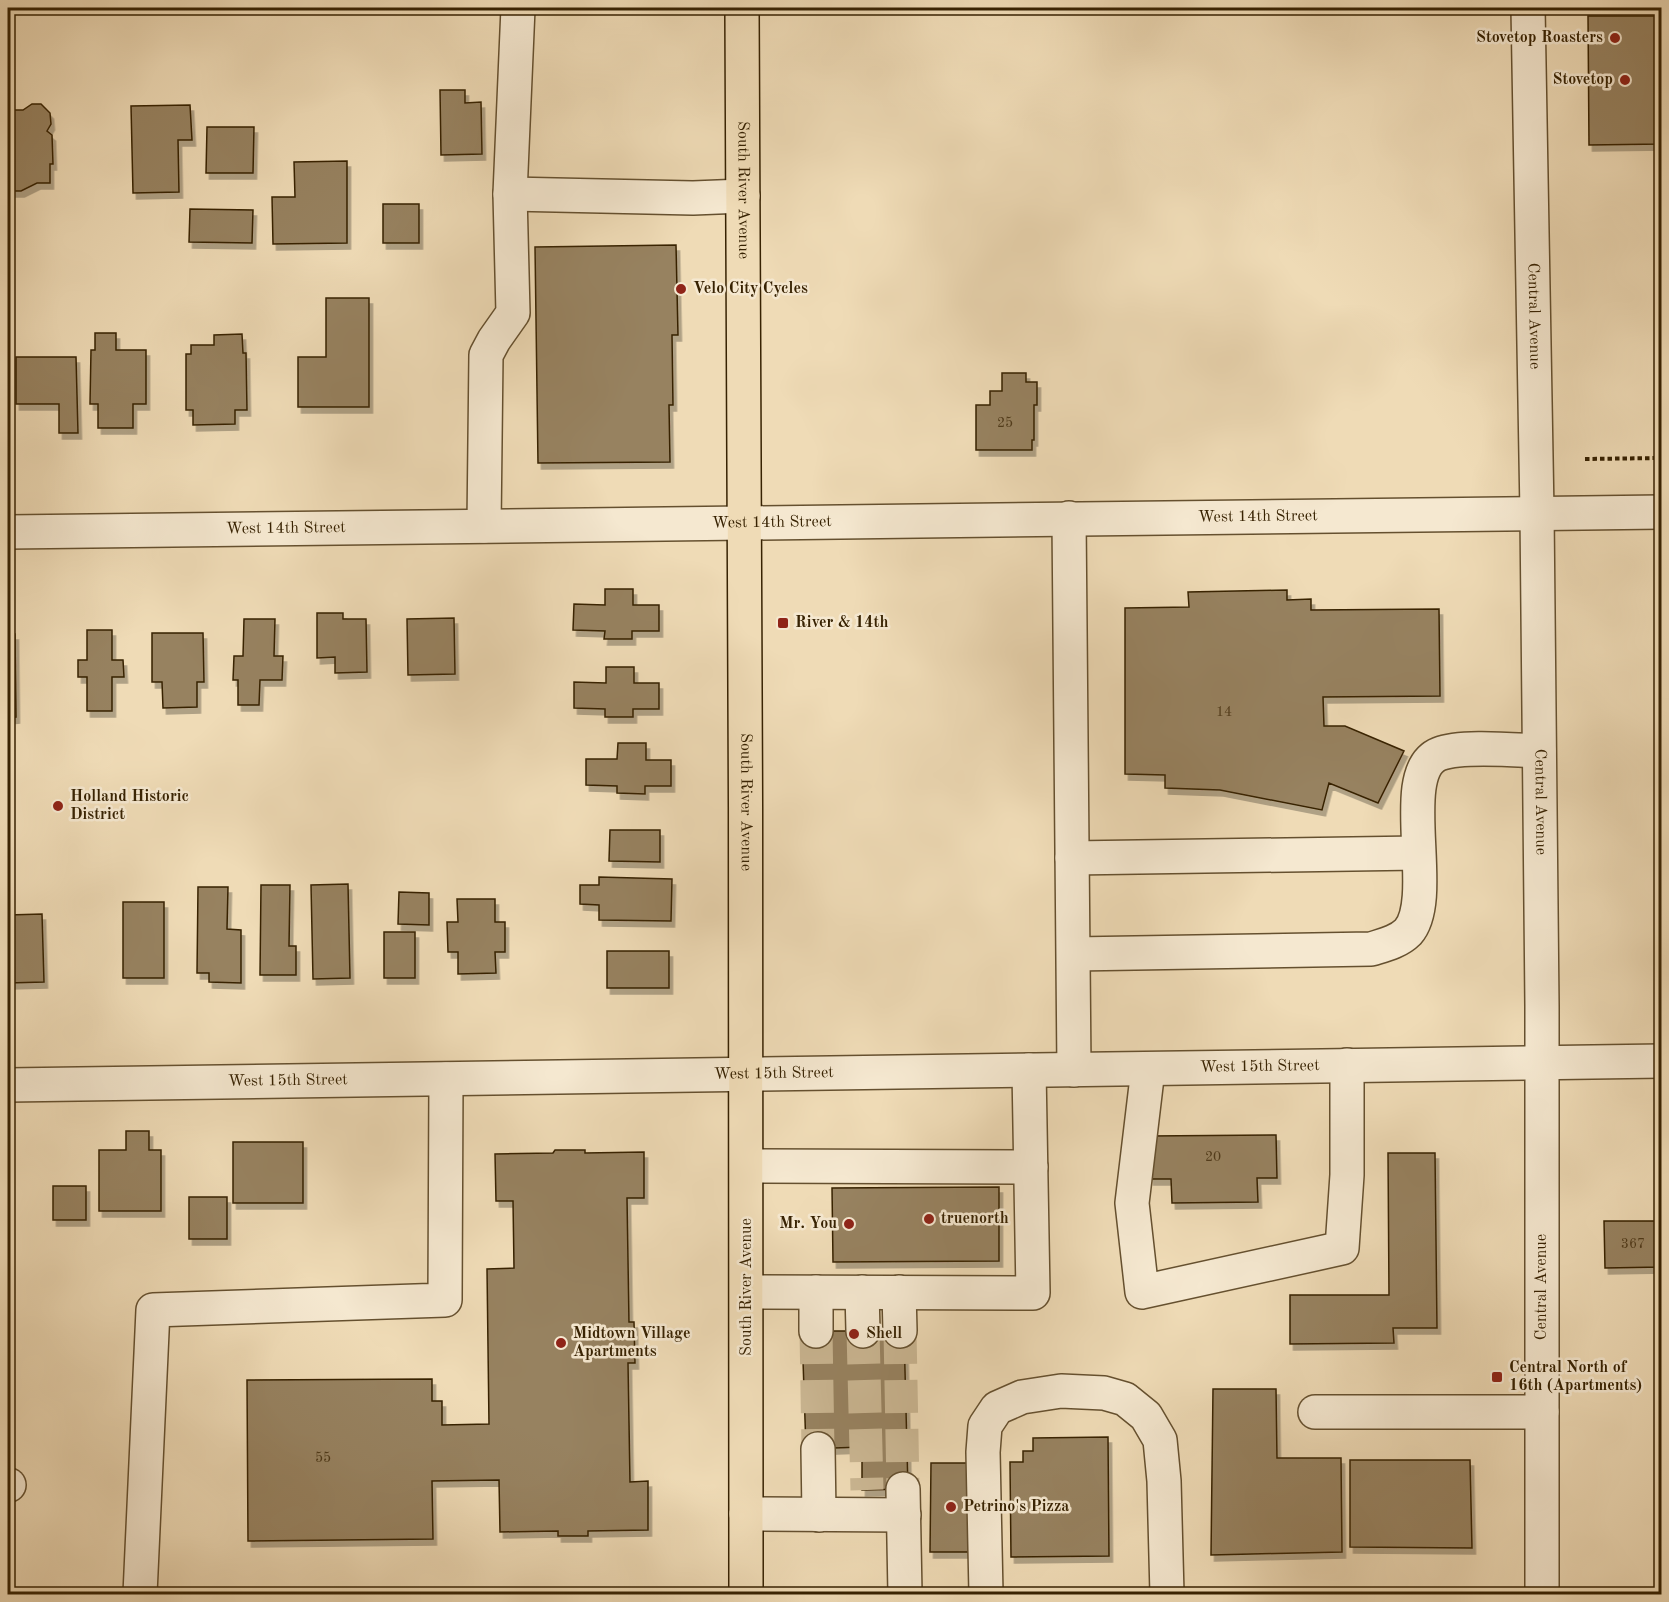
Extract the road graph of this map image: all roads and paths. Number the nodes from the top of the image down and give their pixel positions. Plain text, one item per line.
1 (518, 8) edge
2 (742, 8) edge
3 (1528, 8) edge
4 (510, 194) junction
5 (743, 196) junction
6 (1662, 458) edge
7 (1585, 459) dead end
8 (1662, 512) edge
9 (1537, 513) junction
10 (1069, 518) junction
11 (743, 523) junction
12 (484, 526) junction
13 (8, 532) edge
14 (1539, 751) junction
15 (1418, 853) junction
16 (1072, 858) junction
17 (1074, 954) junction
18 (1662, 1061) edge
19 (1542, 1062) junction
20 (1347, 1065) junction
21 (1148, 1068) junction
22 (1029, 1070) junction
23 (1074, 1070) junction
24 (747, 1075) junction
25 (446, 1079) junction
26 (8, 1085) edge
27 (747, 1166) junction
28 (1031, 1167) junction
29 (747, 1292) junction
30 (816, 1292) junction
31 (862, 1292) junction
32 (899, 1292) junction
33 (816, 1331) tunnel mouth
34 (863, 1331) tunnel mouth
35 (900, 1331) tunnel mouth
36 (1315, 1412) dead end
37 (1542, 1412) junction
38 (818, 1449) tunnel mouth
39 (746, 1514) junction
40 (819, 1515) junction
41 (140, 1594) edge
42 (746, 1594) edge
43 (905, 1594) edge
44 (986, 1594) edge
45 (1167, 1594) edge
46 (1542, 1594) edge

1 - 4 street
2 - 5 main road, South River Avenue
3 - 9 street, Central Avenue
4 - 5 street
4 - 12 street
5 - 11 main road, South River Avenue
6 - 7 path
8 - 9 street, West 14th Street
9 - 10 street, West 14th Street
9 - 14 street, Central Avenue
10 - 11 street, West 14th Street
10 - 16 street
11 - 12 street, West 14th Street
11 - 24 main road, South River Avenue
12 - 13 street, West 14th Street
14 - 15 street
14 - 19 street, Central Avenue
15 - 16 street
15 - 17 street
16 - 17 street
17 - 23 street
18 - 19 street, West 15th Street
19 - 20 street, West 15th Street
19 - 37 street, Central Avenue
20 - 21 street, West 15th Street
20 - 21 street
21 - 23 street, West 15th Street
22 - 23 street, West 15th Street
22 - 24 street, West 15th Street
22 - 28 street
24 - 25 street, West 15th Street
24 - 27 main road, South River Avenue
25 - 26 street, West 15th Street
25 - 41 street
27 - 28 street
27 - 29 main road, South River Avenue
28 - 32 street
29 - 30 street
29 - 39 main road, South River Avenue
30 - 31 street
30 - 33 street
31 - 32 street
31 - 34 street
32 - 35 street
36 - 37 street
37 - 46 street, Central Avenue
38 - 40 street
39 - 40 street
39 - 42 main road, South River Avenue
40 - 43 street
44 - 45 street

